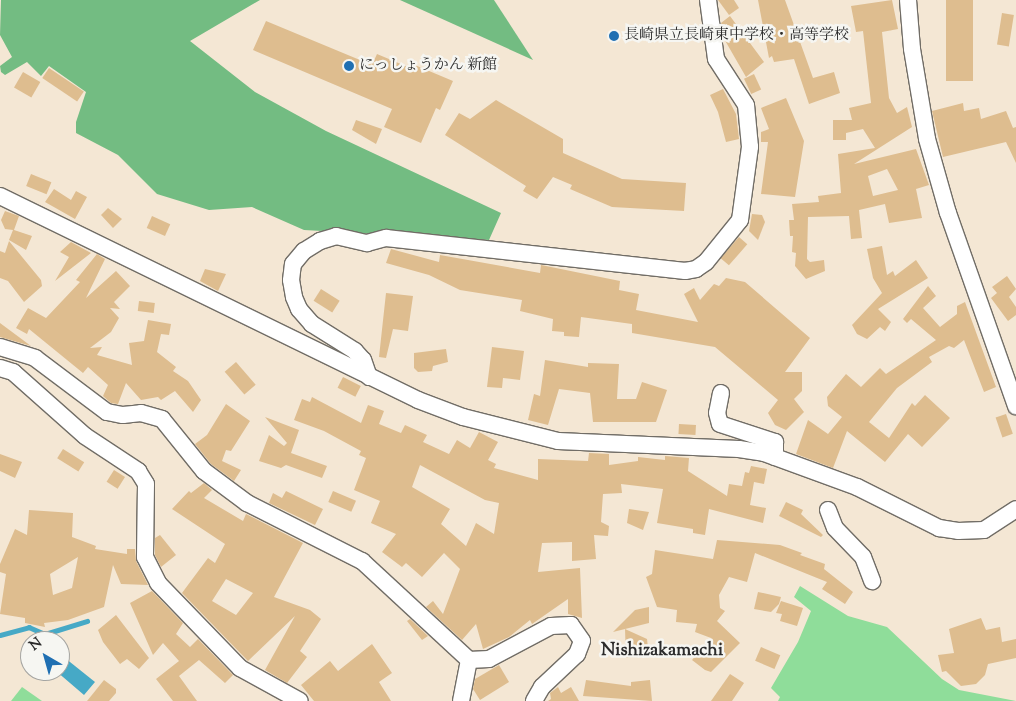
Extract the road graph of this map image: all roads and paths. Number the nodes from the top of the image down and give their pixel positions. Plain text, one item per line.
1 (708, 0) edge
2 (908, 0) edge
3 (0, 196) edge
4 (0, 347) edge
5 (0, 368) edge
6 (369, 376) junction
7 (721, 393) dead end
8 (1016, 406) edge
9 (774, 457) junction
10 (1016, 509) edge
11 (828, 510) dead end
12 (872, 581) dead end
13 (469, 660) junction
14 (300, 701) edge
15 (461, 701) edge
16 (534, 701) edge

1 - 6 street
2 - 8 street
3 - 6 street
4 - 13 street
5 - 14 street
6 - 9 street
7 - 9 street
9 - 10 street
11 - 12 street
13 - 15 street
13 - 16 street

